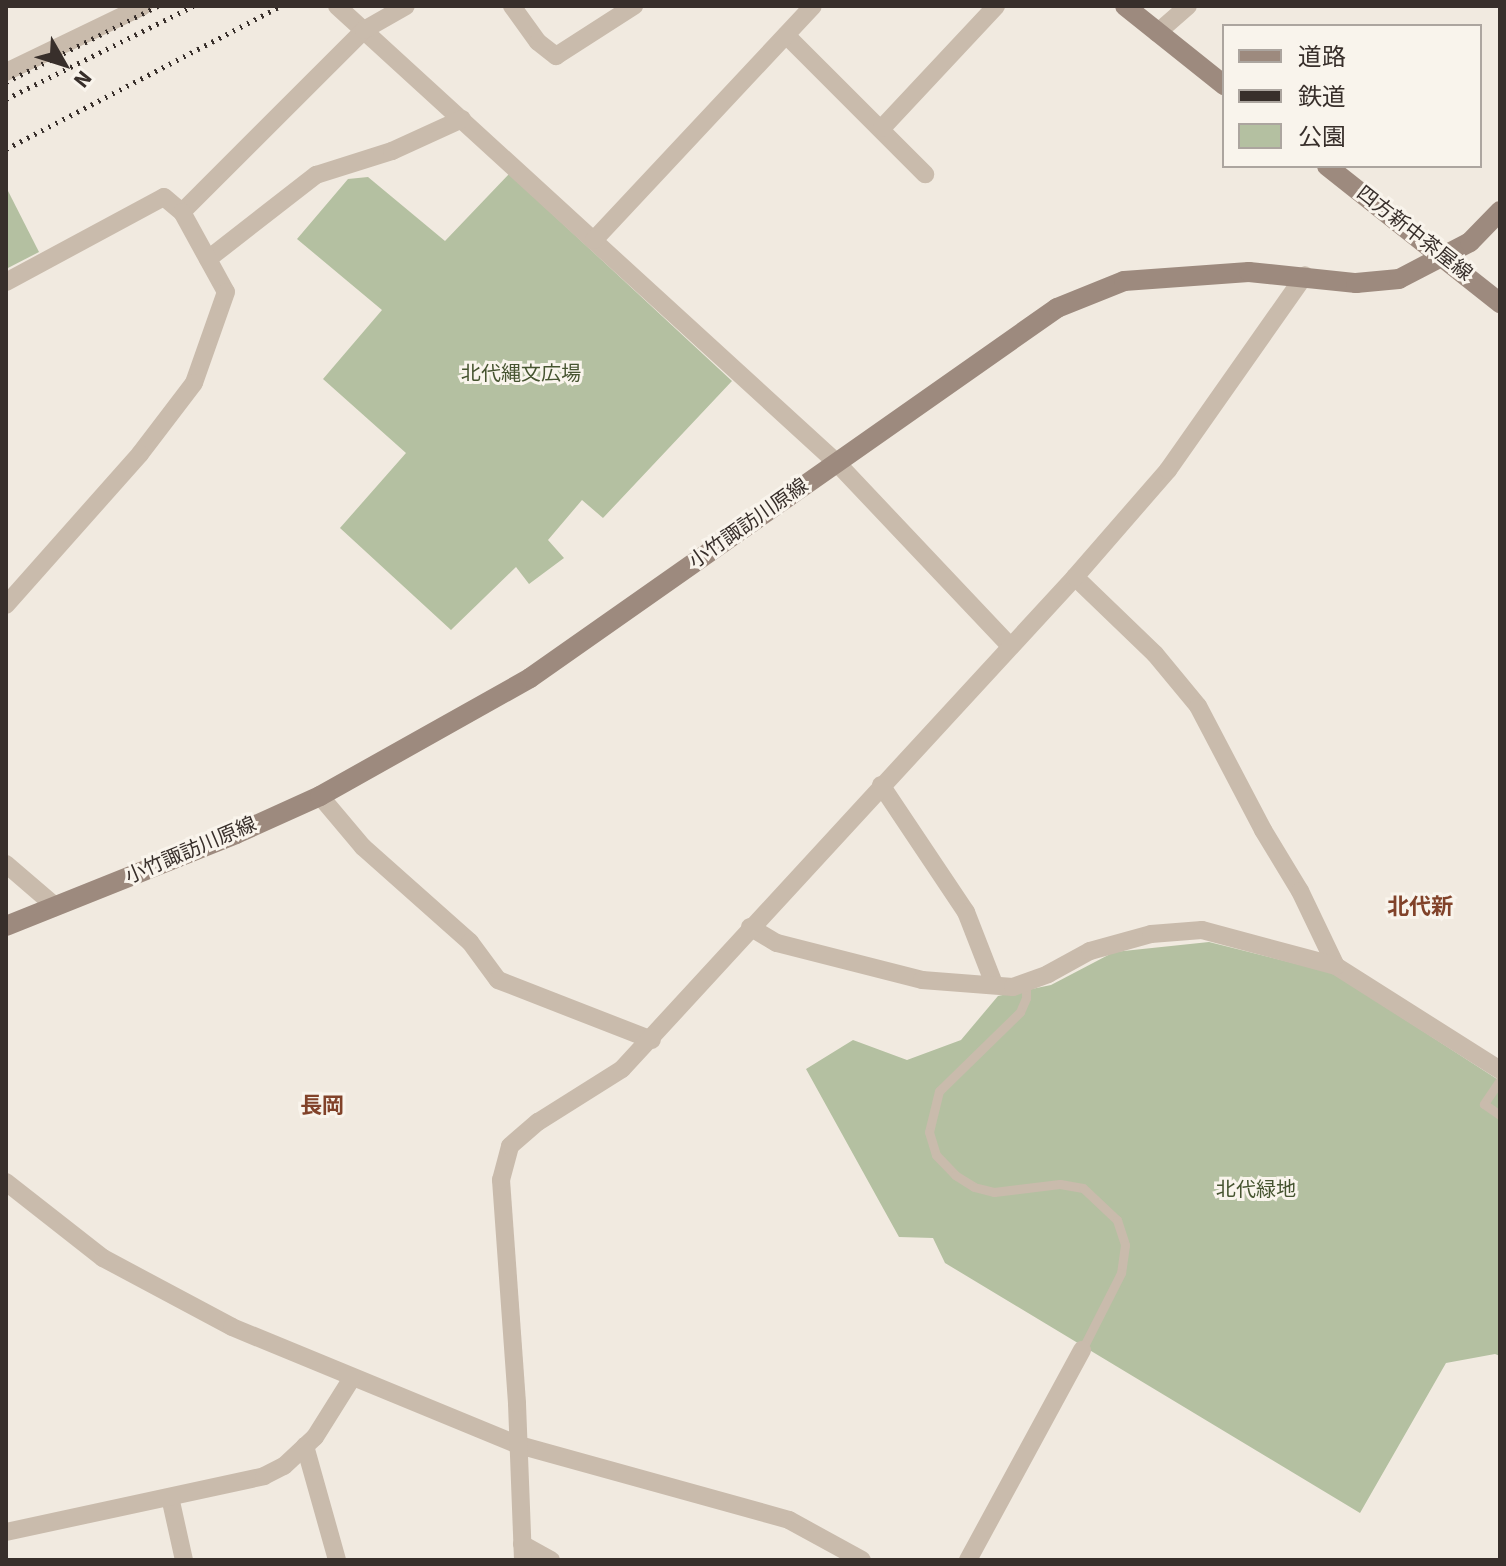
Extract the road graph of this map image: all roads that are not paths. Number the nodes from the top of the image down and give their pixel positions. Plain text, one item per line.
1 (143, 6) edge
2 (337, 6) edge
3 (406, 6) edge
4 (512, 6) edge
5 (634, 6) edge
6 (813, 6) edge
7 (996, 6) edge
8 (1125, 6) edge
9 (1188, 6) edge
10 (364, 30) junction
11 (1157, 33) junction
12 (786, 35) junction
13 (6, 72) edge
14 (1222, 83) edge
15 (462, 119) junction
16 (882, 128) junction
17 (1330, 168) edge
18 (925, 174) dead end
19 (1500, 211) edge
20 (182, 212) junction
21 (594, 240) junction
22 (1442, 256) junction
23 (208, 259) junction
24 (1305, 275) junction
25 (6, 282) edge
26 (1500, 303) edge
27 (837, 463) junction
28 (1075, 577) junction
29 (6, 605) edge
30 (1009, 645) junction
31 (881, 785) junction
32 (320, 796) junction
33 (6, 864) edge
34 (55, 906) junction
35 (6, 926) edge
36 (750, 927) junction
37 (1336, 966) junction
38 (1026, 982) junction
39 (994, 984) junction
40 (652, 1040) junction
41 (1500, 1070) edge
42 (1500, 1080) edge
43 (1500, 1115) edge
44 (6, 1182) edge
45 (1082, 1350) joint
46 (352, 1378) junction
47 (519, 1445) junction
48 (305, 1446) junction
49 (170, 1497) junction
50 (6, 1532) edge
51 (522, 1552) edge
52 (184, 1560) edge
53 (337, 1560) edge
54 (551, 1560) edge
55 (862, 1560) edge
56 (968, 1560) edge

1 - 13 street
2 - 10 street
3 - 10 street
4 - 5 street
6 - 12 street
7 - 16 street
8 - 11 main road
9 - 11 street
10 - 15 street
10 - 20 street
11 - 14 main road
12 - 16 street
12 - 21 street
15 - 21 street
15 - 23 street
16 - 18 street
17 - 22 main road, 四方新中茶屋線
19 - 22 main road, 小竹諏訪川原線
20 - 23 street
20 - 25 street
21 - 27 street
22 - 24 main road, 小竹諏訪川原線
22 - 26 main road, 四方新中茶屋線
23 - 29 street
24 - 27 main road, 小竹諏訪川原線
24 - 28 street
27 - 30 street
27 - 32 main road, 小竹諏訪川原線
28 - 30 street
28 - 37 street
30 - 31 street
31 - 36 street
31 - 39 street
32 - 34 main road, 小竹諏訪川原線
32 - 40 street
33 - 34 street
34 - 35 main road, 小竹諏訪川原線
36 - 39 street
36 - 40 street
37 - 38 street
37 - 41 street
38 - 39 street
38 - 45 lane
40 - 47 street
42 - 43 lane
44 - 46 street
45 - 56 street
46 - 47 street
46 - 48 street
47 - 51 street
47 - 55 street
48 - 49 street
48 - 53 street
49 - 50 street
49 - 52 street
51 - 54 street

